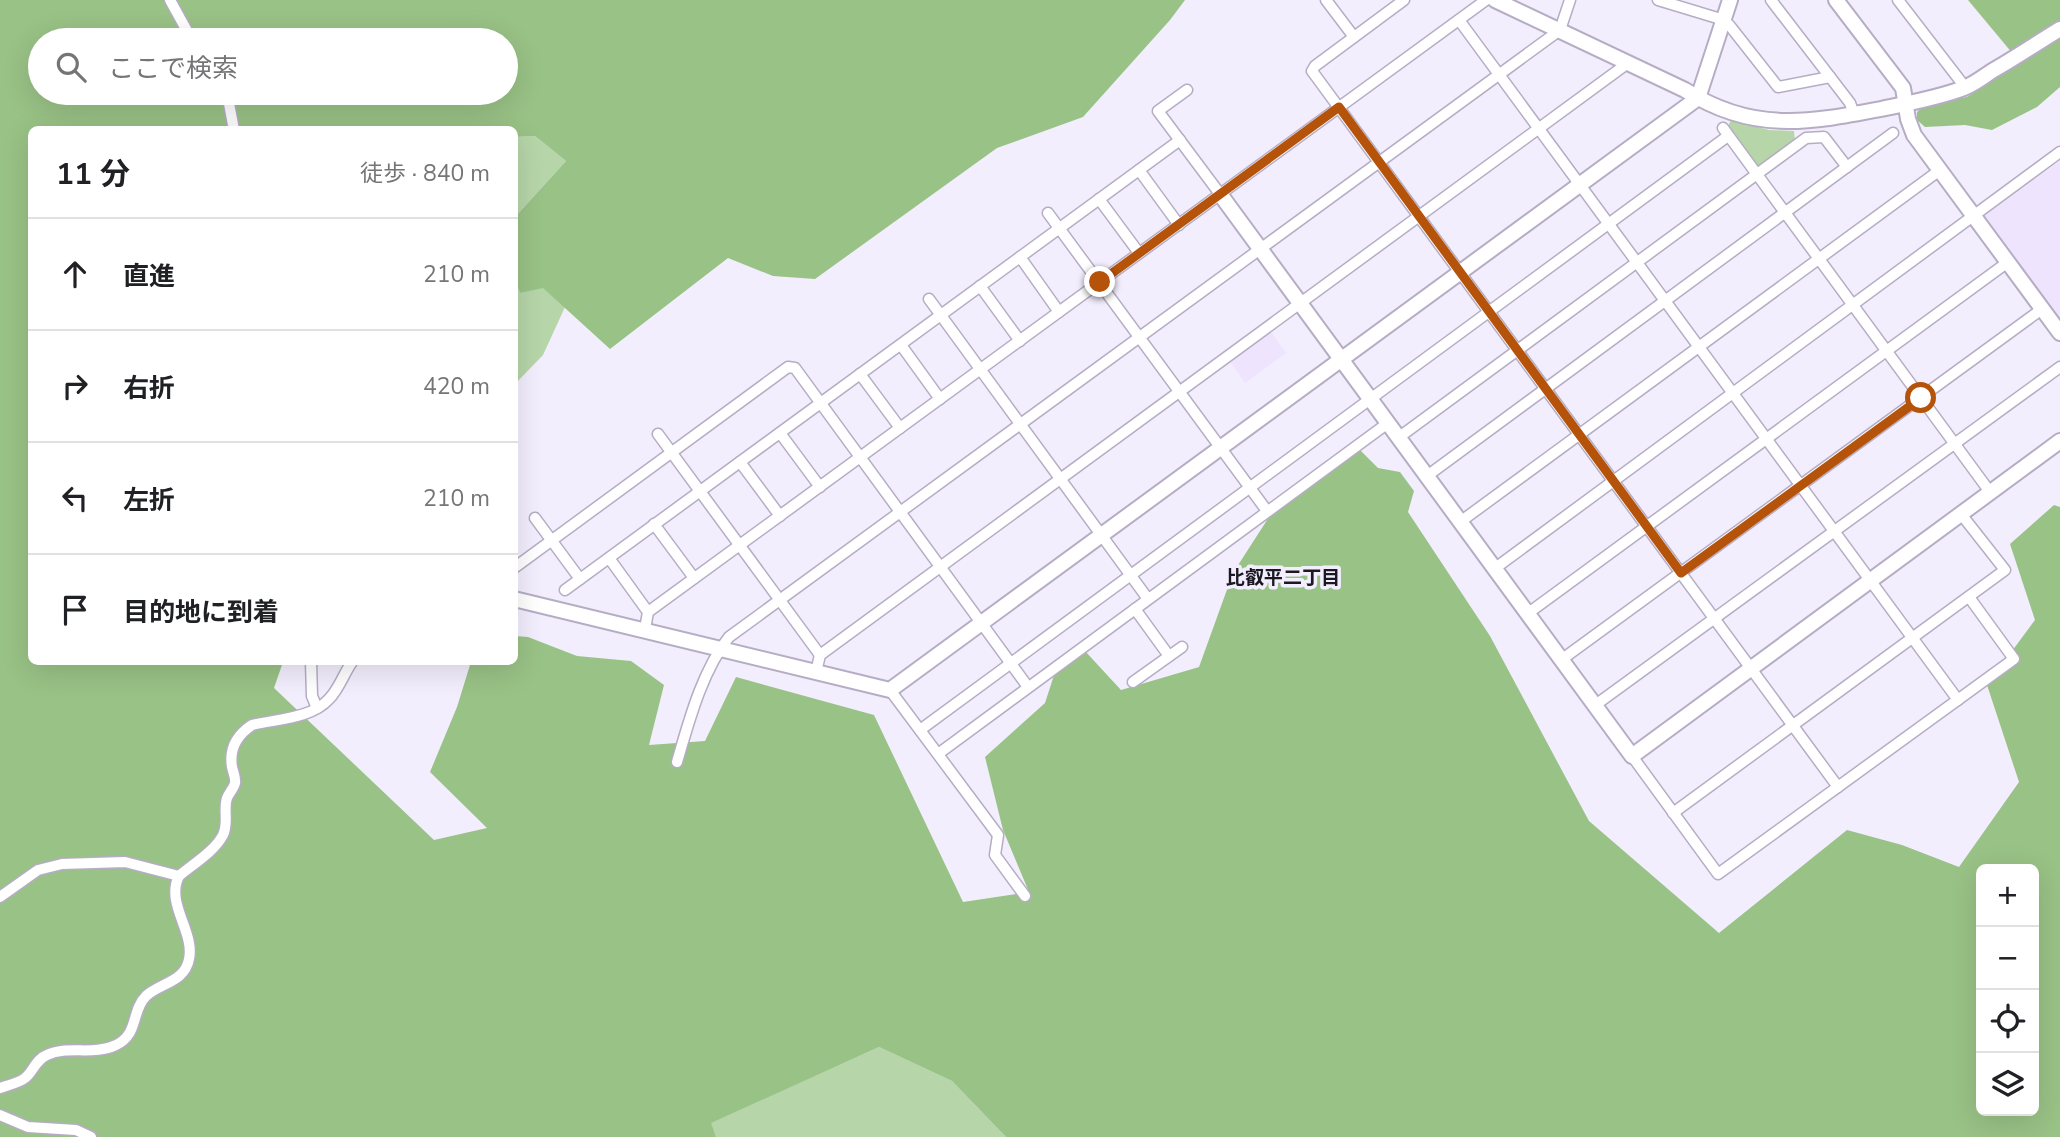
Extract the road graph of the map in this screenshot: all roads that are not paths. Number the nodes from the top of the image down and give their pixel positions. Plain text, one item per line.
1 (170, 0) edge
2 (1326, 0) edge
3 (1404, 0) edge
4 (1486, 0) edge
5 (1496, 0) edge
6 (1570, 0) edge
7 (1658, 0) edge
8 (1730, 0) edge
9 (1771, 0) edge
10 (1836, 0) edge
11 (1898, 0) edge
12 (1459, 20) junction
13 (1724, 20) junction
14 (185, 28) edge
15 (2060, 29) edge
16 (1560, 30) junction
17 (1354, 37) junction
18 (1628, 63) junction
19 (1499, 74) junction
20 (1830, 77) junction
21 (1965, 87) junction
22 (1186, 90) dead end
23 (1698, 98) junction
24 (1907, 103) junction
25 (229, 105) edge
26 (1339, 107) junction
27 (1854, 114) junction
28 (233, 126) edge
29 (1539, 128) junction
30 (1893, 133) dead end
31 (1180, 140) junction
32 (2060, 152) edge
33 (1379, 162) junction
34 (1847, 167) junction
35 (1139, 170) junction
36 (1940, 170) junction
37 (1756, 174) junction
38 (1580, 185) junction
39 (1220, 194) junction
40 (1100, 199) junction
41 (1785, 212) junction
42 (1048, 213) dead end
43 (1419, 216) junction
44 (1974, 216) junction
45 (1609, 224) junction
46 (1178, 225) junction
47 (1060, 228) junction
48 (1260, 249) junction
49 (1139, 253) junction
50 (1020, 257) junction
51 (1819, 259) junction
52 (1637, 262) junction
53 (2008, 262) junction
54 (1460, 272) junction
55 (1100, 282) junction
56 (980, 286) junction
57 (929, 299) dead end
58 (1665, 301) junction
59 (1300, 303) junction
60 (1853, 305) junction
61 (2042, 309) junction
62 (1059, 312) junction
63 (1489, 312) junction
64 (940, 315) junction
65 (2060, 333) edge
66 (1140, 337) junction
67 (1020, 341) junction
68 (901, 345) junction
69 (1699, 347) junction
70 (1517, 350) junction
71 (1887, 351) junction
72 (1341, 360) junction
73 (2060, 367) edge
74 (980, 370) junction
75 (860, 374) junction
76 (1545, 389) junction
77 (1179, 391) junction
78 (1733, 393) junction
79 (1921, 398) junction
80 (940, 399) junction
81 (1370, 399) junction
82 (820, 403) junction
83 (1388, 423) junction
84 (1020, 425) junction
85 (900, 428) junction
86 (780, 433) junction
87 (658, 434) dead end
88 (1579, 435) junction
89 (1398, 438) junction
90 (1766, 439) junction
91 (2060, 441) edge
92 (1955, 443) junction
93 (1221, 448) junction
94 (671, 453) junction
95 (860, 457) junction
96 (740, 462) junction
97 (1427, 476) junction
98 (1060, 479) junction
99 (1613, 481) junction
100 (1801, 486) junction
101 (820, 487) junction
102 (1250, 488) junction
103 (700, 491) junction
104 (1990, 492) junction
105 (1267, 512) junction
106 (900, 513) junction
107 (1961, 514) junction
108 (780, 516) junction
109 (535, 518) dead end
110 (1460, 522) junction
111 (654, 524) junction
112 (1647, 527) junction
113 (1834, 531) junction
114 (1101, 536) junction
115 (552, 541) junction
116 (740, 545) junction
117 (609, 558) junction
118 (518, 565) edge
119 (940, 567) junction
120 (1494, 569) junction
121 (1681, 573) junction
122 (1130, 575) junction
123 (694, 578) junction
124 (580, 579) junction
125 (1870, 581) junction
126 (565, 590) dead end
127 (1969, 597) junction
128 (1148, 599) junction
129 (518, 600) edge
130 (780, 600) junction
131 (1135, 609) junction
132 (648, 612) junction
133 (1527, 614) junction
134 (1714, 619) junction
135 (981, 624) junction
136 (645, 629) junction
137 (1912, 638) junction
138 (1182, 647) dead end
139 (720, 648) junction
140 (820, 655) junction
141 (1169, 656) junction
142 (1561, 660) junction
143 (1010, 664) junction
144 (311, 665) edge
145 (350, 665) edge
146 (1751, 669) junction
147 (816, 671) junction
148 (1133, 682) dead end
149 (1028, 688) junction
150 (890, 690) junction
151 (1958, 700) junction
152 (1594, 706) junction
153 (317, 708) junction
154 (1793, 726) junction
155 (920, 730) junction
156 (937, 754) junction
157 (1632, 756) junction
158 (677, 762) dead end
159 (1838, 787) junction
160 (1673, 813) junction
161 (179, 876) junction
162 (1025, 896) dead end
163 (0, 897) edge
164 (0, 1088) edge
165 (0, 1115) edge
166 (91, 1137) edge

1 - 14 street
2 - 17 street
3 - 17 street
4 - 12 street
5 - 16 street
6 - 16 street
7 - 13 street
8 - 13 street
9 - 20 street
10 - 24 street
11 - 21 street
12 - 19 street
12 - 26 street
13 - 20 street
13 - 23 street
15 - 21 street
16 - 18 street
16 - 19 street
17 - 26 street
18 - 23 street
18 - 29 street
19 - 29 street
19 - 33 street
20 - 27 street
21 - 24 street
22 - 31 street
23 - 27 street
23 - 38 street
24 - 27 street
24 - 36 street
25 - 28 street
26 - 33 street
26 - 39 street
29 - 38 street
29 - 43 street
30 - 34 street
31 - 35 street
31 - 39 street
32 - 44 street
33 - 43 street
33 - 48 street
34 - 37 street
34 - 41 street
35 - 40 street
35 - 46 street
36 - 44 street
36 - 51 street
37 - 41 street
37 - 45 street
37 - 52 street
38 - 45 street
38 - 54 street
39 - 46 street
39 - 48 street
40 - 47 street
40 - 49 street
41 - 51 street
41 - 58 street
42 - 47 street
43 - 54 street
43 - 59 street
44 - 53 street
44 - 60 street
45 - 52 street
45 - 63 street
46 - 49 street
47 - 50 street
47 - 55 street
48 - 59 street
48 - 66 street
49 - 55 street
50 - 56 street
50 - 62 street
51 - 60 street
51 - 69 street
52 - 58 street
52 - 70 street
53 - 61 street
53 - 71 street
54 - 63 street
54 - 72 street
55 - 62 street
55 - 66 street
56 - 64 street
56 - 67 street
57 - 64 street
58 - 69 street
58 - 76 street
59 - 72 street
59 - 77 street
60 - 71 street
60 - 78 street
61 - 65 street
61 - 79 street
62 - 67 street
63 - 70 street
63 - 81 street
64 - 68 street
64 - 74 street
66 - 77 street
66 - 84 street
67 - 74 street
68 - 75 street
68 - 80 street
69 - 78 street
69 - 88 street
70 - 76 street
70 - 89 street
71 - 79 street
71 - 90 street
72 - 81 street
72 - 93 street
73 - 92 street
74 - 80 street
74 - 84 street
75 - 82 street
75 - 85 street
76 - 88 street
76 - 97 street
77 - 93 street
77 - 98 street
78 - 90 street
78 - 99 street
79 - 92 street
79 - 100 street
80 - 85 street
81 - 83 street
81 - 102 street
82 - 86 street
82 - 94 street
82 - 95 street
83 - 89 street
83 - 105 street
84 - 98 street
84 - 106 street
85 - 95 street
86 - 96 street
86 - 101 street
87 - 94 street
88 - 99 street
88 - 110 street
89 - 97 street
90 - 100 street
90 - 112 street
91 - 104 street
92 - 104 street
92 - 113 street
93 - 102 street
93 - 114 street
94 - 103 street
94 - 115 street
95 - 101 street
95 - 106 street
96 - 103 street
96 - 108 street
97 - 110 street
98 - 114 street
98 - 119 street
99 - 112 street
99 - 120 street
100 - 113 street
100 - 121 street
101 - 108 street
102 - 105 street
102 - 122 street
103 - 111 street
103 - 116 street
104 - 107 street
105 - 128 street
106 - 119 street
106 - 130 street
107 - 125 street
107 - 127 street
108 - 116 street
109 - 115 street
110 - 120 street
111 - 117 street
111 - 123 street
112 - 121 street
112 - 133 street
113 - 125 street
113 - 134 street
114 - 122 street
114 - 135 street
115 - 118 street
115 - 124 street
116 - 123 street
116 - 130 street
117 - 124 street
117 - 132 street
119 - 135 street
119 - 140 street
120 - 133 street
121 - 134 street
121 - 142 street
122 - 128 street
122 - 143 street
123 - 132 street
124 - 126 street
125 - 137 street
125 - 146 street
127 - 137 street
127 - 151 street
128 - 131 street
129 - 136 street
130 - 139 street
130 - 140 street
131 - 141 street
131 - 149 street
132 - 136 street
133 - 142 street
134 - 146 street
134 - 152 street
135 - 143 street
135 - 150 street
136 - 139 street
137 - 151 street
137 - 154 street
138 - 141 street
139 - 147 street
139 - 158 street
140 - 147 street
141 - 148 street
142 - 152 street
143 - 149 street
143 - 155 street
144 - 153 street
145 - 153 street
146 - 154 street
146 - 157 street
147 - 150 street
149 - 156 street
150 - 155 street
151 - 159 street
152 - 157 street
153 - 161 street
154 - 159 street
154 - 160 street
155 - 156 street
156 - 162 street
157 - 160 street
159 - 160 street
161 - 163 street
161 - 164 street
165 - 166 street

